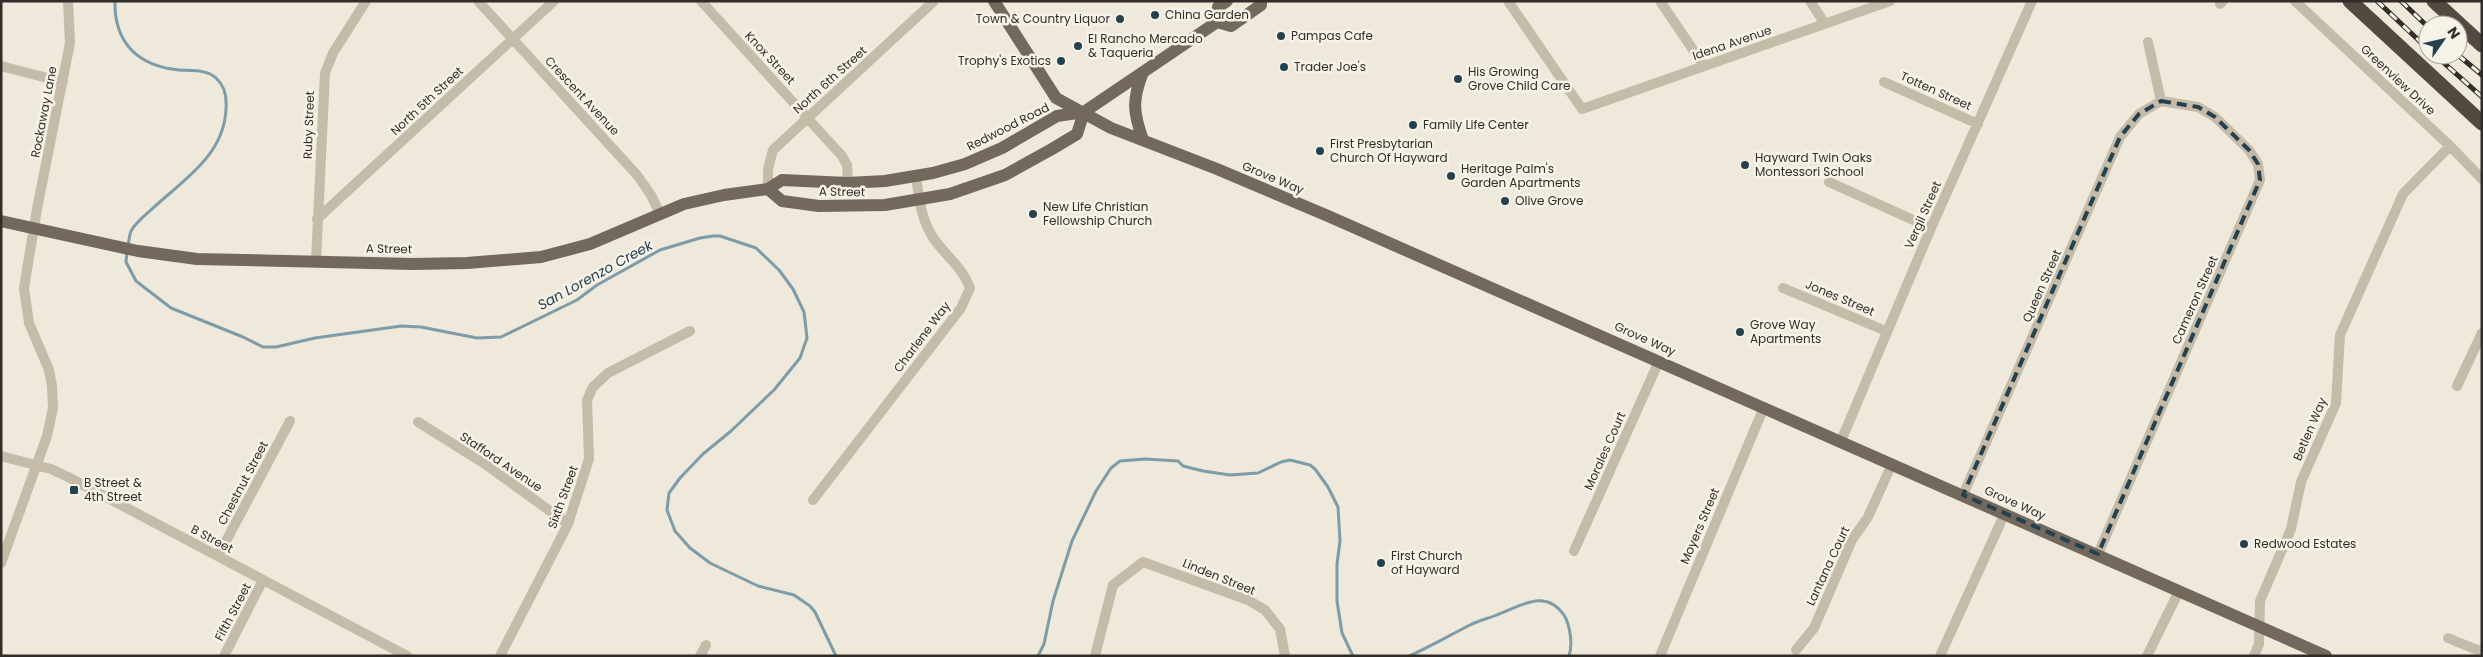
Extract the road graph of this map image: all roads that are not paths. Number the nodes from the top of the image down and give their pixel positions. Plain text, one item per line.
1 (68, 1) edge
2 (366, 1) edge
3 (478, 1) edge
4 (554, 1) edge
5 (700, 1) edge
6 (934, 1) edge
7 (994, 1) edge
8 (1227, 1) edge
9 (1261, 1) edge
10 (1508, 1) edge
11 (1660, 1) edge
12 (1810, 1) edge
13 (1890, 1) edge
14 (2032, 1) edge
15 (2295, 1) edge
16 (2340, 1) edge
17 (2350, 1) edge
18 (2434, 1) edge
19 (2371, 21) junction
20 (1217, 22) junction
21 (1825, 24) junction
22 (513, 39) junction
23 (2148, 42) dead end
24 (2482, 45) edge
25 (1, 66) edge
26 (1704, 66) junction
27 (1143, 72) junction
28 (63, 82) junction
29 (1884, 82) dead end
30 (2161, 101) junction
31 (1084, 112) junction
32 (807, 118) junction
33 (2482, 123) edge
34 (1978, 124) junction
35 (1143, 140) junction
36 (2450, 146) junction
37 (916, 176) junction
38 (2482, 179) edge
39 (1829, 182) dead end
40 (848, 183) junction
41 (768, 189) junction
42 (919, 201) junction
43 (660, 214) junction
44 (317, 219) junction
45 (1, 221) edge
46 (36, 228) junction
47 (1931, 228) junction
48 (316, 261) junction
49 (1783, 288) dead end
50 (690, 331) dead end
51 (1886, 332) junction
52 (2482, 333) edge
53 (1659, 361) junction
54 (2458, 386) dead end
55 (1764, 407) junction
56 (290, 421) dead end
57 (418, 422) dead end
58 (1841, 441) junction
59 (1, 456) edge
60 (1892, 464) junction
61 (36, 465) junction
62 (1964, 495) junction
63 (813, 500) dead end
64 (2005, 513) junction
65 (568, 524) junction
66 (1574, 551) dead end
67 (2098, 554) junction
68 (218, 556) junction
69 (1, 563) edge
70 (263, 580) junction
71 (2179, 591) junction
72 (2259, 627) junction
73 (2448, 638) dead end
74 (706, 645) dead end
75 (1796, 650) dead end
76 (2482, 652) edge
77 (224, 656) edge
78 (407, 656) edge
79 (500, 656) edge
80 (700, 656) edge
81 (1095, 656) edge
82 (1285, 656) edge
83 (1660, 656) edge
84 (1940, 656) edge
85 (2147, 656) edge
86 (2254, 656) edge
87 (2326, 656) edge

1 - 28 street, Rockaway Lane
2 - 44 street, Ruby Street
3 - 22 street, Crescent Avenue
4 - 22 street, North 5th Street
5 - 32 street, Knox Street
6 - 32 street, North 6th Street
7 - 31 main road, Grove Way
8 - 20 main road
9 - 20 main road, Redwood Road
10 - 26 street, Idena Avenue
11 - 26 street
12 - 21 street
13 - 21 street, Idena Avenue
14 - 34 street, Vergil Street
15 - 36 street, Greenview Drive
16 - 19 highway
17 - 19 highway
18 - 24 highway
19 - 33 highway
20 - 27 main road, Redwood Road
21 - 26 street, Idena Avenue
22 - 43 street, Crescent Avenue
22 - 44 street, North 5th Street
23 - 30 street
25 - 28 street
27 - 31 main road, Redwood Road
27 - 35 main road
28 - 46 street, Rockaway Lane
29 - 34 street, Totten Street
30 - 62 street, Queen Street
30 - 67 street, Cameron Street
31 - 35 main road, Grove Way
31 - 37 main road, Redwood Road
31 - 42 main road
32 - 40 street, Knox Street
32 - 41 street, North 6th Street
34 - 47 street, Vergil Street
35 - 53 main road, Grove Way
36 - 38 street, Greenview Drive
36 - 72 street, Betlen Way
37 - 40 main road, A Street
37 - 42 street, Charlene Way
39 - 47 street
40 - 41 main road, A Street
41 - 42 main road, A Street
41 - 43 main road, A Street
42 - 63 street, Charlene Way
43 - 48 main road, A Street
44 - 48 street, Ruby Street
45 - 46 main road, A Street
46 - 48 main road, A Street
46 - 61 street, Rockaway Lane
47 - 51 street, Vergil Street
49 - 51 street, Jones Street
50 - 65 street, Sixth Street
51 - 58 street, Vergil Street
52 - 54 street
53 - 55 main road, Grove Way
53 - 66 street, Morales Court
55 - 58 main road, Grove Way
55 - 83 street, Moyers Street
56 - 68 street, Chestnut Street
57 - 65 street, Stafford Avenue
58 - 60 main road, Grove Way
59 - 61 street, B Street
60 - 62 main road, Grove Way
60 - 75 street, Lantana Court
61 - 68 street, B Street
61 - 69 street, Rockaway Lane
62 - 64 main road, Grove Way
64 - 67 main road, Grove Way
64 - 84 street
65 - 79 street, Sixth Street
67 - 71 main road, Grove Way
68 - 70 street, B Street
70 - 77 street, Fifth Street
70 - 78 street, B Street
71 - 72 main road, Grove Way
71 - 85 street
72 - 86 street, Betlen Way
72 - 87 main road, Grove Way
73 - 76 street
74 - 80 street
81 - 82 street, Linden Street

